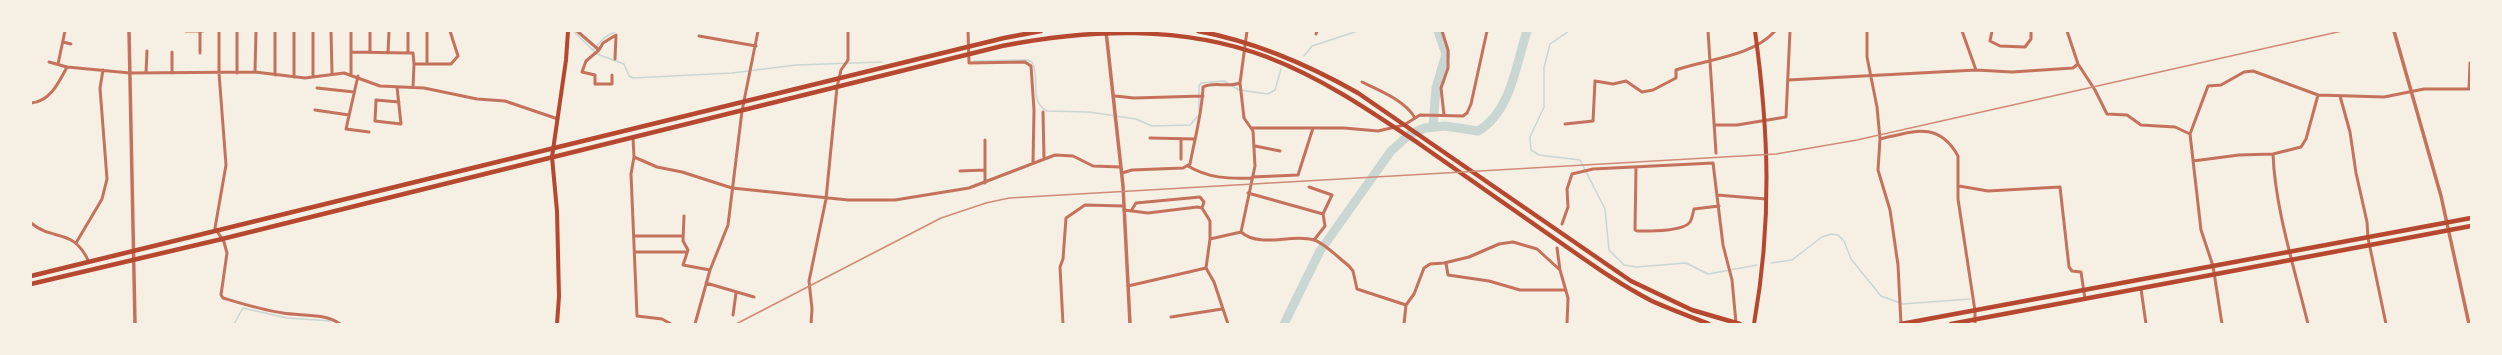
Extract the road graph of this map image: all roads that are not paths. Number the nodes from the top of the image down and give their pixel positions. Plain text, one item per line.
1 (65, 31) edge
2 (129, 31) edge
3 (186, 31) edge
4 (200, 31) edge
5 (203, 31) edge
6 (219, 31) edge
7 (237, 31) edge
8 (256, 31) edge
9 (275, 31) edge
10 (294, 31) edge
11 (313, 31) edge
12 (332, 31) edge
13 (351, 31) edge
14 (370, 31) edge
15 (389, 31) edge
16 (408, 31) edge
17 (427, 31) edge
18 (450, 31) edge
19 (568, 31) edge
20 (577, 31) edge
21 (758, 31) edge
22 (848, 31) edge
23 (968, 31) edge
24 (1041, 31) edge
25 (1198, 31) edge
26 (1247, 31) edge
27 (1442, 31) edge
28 (1487, 31) edge
29 (1708, 31) edge
30 (1755, 31) edge
31 (1775, 31) edge
32 (1790, 31) edge
33 (1867, 31) edge
34 (1962, 31) edge
35 (1992, 31) edge
36 (2032, 31) edge
37 (2067, 31) edge
38 (2394, 31) edge
39 (1106, 32) edge
40 (699, 36) dead end
41 (63, 42) junction
42 (1246, 43) junction
43 (71, 44) dead end
44 (1757, 45) junction
45 (756, 46) junction
46 (967, 48) junction
47 (598, 50) junction
48 (1246, 50) junction
49 (147, 51) dead end
50 (172, 52) dead end
51 (351, 52) junction
52 (370, 52) junction
53 (200, 53) dead end
54 (388, 53) junction
55 (408, 53) junction
56 (967, 56) junction
57 (615, 59) dead end
58 (49, 62) dead end
59 (1709, 62) junction
60 (2470, 63) dead end
61 (58, 64) junction
62 (414, 64) junction
63 (426, 64) junction
64 (2078, 64) junction
65 (67, 67) junction
66 (102, 70) junction
67 (1976, 70) junction
68 (256, 72) junction
69 (130, 73) junction
70 (146, 73) junction
71 (172, 73) junction
72 (219, 73) junction
73 (237, 73) junction
74 (332, 73) junction
75 (351, 74) junction
76 (275, 75) junction
77 (612, 75) dead end
78 (313, 76) junction
79 (358, 76) junction
80 (294, 77) junction
81 (1871, 77) junction
82 (839, 80) junction
83 (1788, 80) junction
84 (1362, 82) dead end
85 (1240, 83) junction
86 (397, 87) junction
87 (413, 87) junction
88 (837, 87) junction
89 (317, 88) dead end
90 (2470, 89) edge
91 (354, 92) junction
92 (2410, 93) junction
93 (2318, 95) junction
94 (1115, 96) junction
95 (1202, 96) junction
96 (2340, 96) junction
97 (399, 102) junction
98 (744, 102) junction
99 (31, 103) edge
100 (315, 110) dead end
101 (742, 111) junction
102 (1043, 112) dead end
103 (349, 115) junction
104 (1444, 115) junction
105 (1415, 118) junction
106 (558, 119) junction
107 (1766, 121) junction
108 (1565, 124) dead end
109 (1715, 125) junction
110 (1251, 128) junction
111 (1313, 128) junction
112 (369, 132) dead end
113 (2190, 134) junction
114 (633, 138) junction
115 (1150, 138) dead end
116 (1181, 139) junction
117 (1194, 139) junction
118 (1880, 139) junction
119 (985, 140) dead end
120 (1255, 146) junction
121 (554, 149) junction
122 (1280, 151) dead end
123 (1716, 153) dead end
124 (2273, 154) junction
125 (552, 158) junction
126 (634, 158) junction
127 (1044, 158) junction
128 (1181, 159) dead end
129 (2193, 161) junction
130 (1033, 163) junction
131 (1188, 166) junction
132 (1120, 167) junction
133 (1636, 168) junction
134 (985, 170) junction
135 (960, 171) dead end
136 (1122, 173) junction
137 (1252, 177) junction
138 (985, 183) junction
139 (1309, 186) dead end
140 (1959, 186) junction
141 (732, 188) junction
142 (1248, 193) junction
143 (1717, 195) junction
144 (826, 199) junction
145 (1766, 199) junction
146 (1718, 206) junction
147 (1124, 208) junction
148 (1202, 208) junction
149 (1131, 211) junction
150 (1323, 214) junction
151 (684, 216) dead end
152 (2471, 218) edge
153 (31, 223) edge
154 (2448, 223) junction
155 (1562, 224) dead end
156 (2471, 226) edge
157 (2449, 230) junction
158 (217, 232) junction
159 (1241, 232) junction
160 (635, 236) junction
161 (683, 236) junction
162 (2368, 238) junction
163 (222, 239) junction
164 (1210, 239) junction
165 (1316, 240) junction
166 (76, 243) junction
167 (2370, 245) junction
168 (1556, 248) dead end
169 (134, 251) junction
170 (636, 252) junction
171 (687, 252) junction
172 (2290, 252) junction
173 (134, 259) junction
174 (2292, 260) junction
175 (89, 262) junction
176 (1446, 263) junction
177 (2213, 266) junction
178 (1206, 268) junction
179 (710, 270) junction
180 (1560, 270) junction
181 (2214, 275) junction
182 (31, 276) edge
183 (706, 283) junction
184 (31, 284) edge
185 (1128, 286) junction
186 (2141, 289) junction
187 (1566, 290) junction
188 (2083, 291) junction
189 (736, 293) junction
190 (754, 297) dead end
191 (2085, 299) junction
192 (1406, 305) junction
193 (1222, 309) junction
194 (1975, 311) junction
195 (733, 315) dead end
196 (1171, 317) dead end
197 (1974, 322) edge
198 (135, 324) edge
199 (340, 324) edge
200 (557, 324) edge
201 (671, 324) edge
202 (695, 324) edge
203 (810, 324) edge
204 (1063, 324) edge
205 (1130, 324) edge
206 (1228, 324) edge
207 (1404, 324) edge
208 (1567, 324) edge
209 (1709, 324) edge
210 (1738, 324) edge
211 (1754, 324) edge
212 (1901, 324) edge
213 (1951, 324) edge
214 (2146, 324) edge
215 (2222, 324) edge
216 (2308, 324) edge
217 (2386, 324) edge
218 (2469, 324) edge

1 - 41 street
2 - 69 street
3 - 4 street
4 - 5 street
4 - 53 street
6 - 72 street
7 - 73 street
8 - 68 street
9 - 76 street
10 - 80 street
11 - 78 street
12 - 74 street
13 - 51 street
14 - 52 street
15 - 54 street
16 - 55 street
17 - 63 street
18 - 63 street
19 - 106 main road
20 - 47 street
21 - 45 street
22 - 82 street
23 - 46 street
24 - 46 highway
25 - 42 highway
26 - 42 street
27 - 104 street
28 - 104 street
29 - 59 street
30 - 44 main road
31 - 44 street
32 - 83 street
33 - 81 street
34 - 67 street
35 - 36 street
37 - 64 street
38 - 92 street
39 - 48 highway
39 - 56 highway
39 - 94 street
40 - 45 street
41 - 43 street
41 - 61 street
42 - 48 street
42 - 210 highway
44 - 59 street
44 - 107 main road
45 - 98 street
46 - 56 street
46 - 82 highway
47 - 57 street
47 - 77 street
48 - 85 street
48 - 209 highway
49 - 70 street
50 - 71 street
51 - 52 street
51 - 75 street
52 - 54 street
54 - 55 street
55 - 62 street
56 - 88 highway
56 - 130 street
58 - 61 street
59 - 108 street
59 - 109 street
60 - 90 street
61 - 65 street
62 - 63 street
62 - 87 street
64 - 67 street
64 - 113 street
65 - 66 street
65 - 99 street
66 - 69 street
66 - 166 street
67 - 81 street
68 - 73 street
68 - 76 street
69 - 70 street
69 - 169 street
70 - 71 street
71 - 72 street
72 - 73 street
72 - 158 street
74 - 75 street
74 - 78 street
75 - 79 street
76 - 80 street
78 - 80 street
79 - 86 street
79 - 91 street
81 - 83 street
81 - 118 street
82 - 88 street
82 - 98 highway
83 - 107 street
84 - 105 street
85 - 95 street
85 - 110 street
86 - 87 street
86 - 97 street
87 - 106 street
88 - 101 highway
88 - 144 street
89 - 91 street
90 - 92 street
91 - 103 street
92 - 96 street
92 - 154 street
93 - 96 street
93 - 113 street
93 - 124 street
94 - 95 street
94 - 132 street
95 - 117 street
96 - 162 street
97 - 97 street
98 - 101 street
98 - 121 highway
100 - 103 street
101 - 114 highway
101 - 141 street
102 - 127 street
103 - 112 street
104 - 105 street
105 - 111 street
106 - 121 main road
107 - 109 street
107 - 145 main road
109 - 123 street
110 - 111 street
110 - 120 street
111 - 137 street
113 - 129 street
114 - 125 highway
114 - 126 street
115 - 116 street
116 - 117 street
116 - 128 street
117 - 131 street
118 - 140 street
118 - 212 street
119 - 134 street
120 - 122 street
120 - 137 street
121 - 125 main road
121 - 158 highway
124 - 129 street
124 - 172 street
125 - 163 highway
125 - 200 main road
126 - 141 street
126 - 160 street
127 - 130 street
127 - 132 street
129 - 177 street
130 - 138 street
131 - 136 street
131 - 137 street
132 - 136 street
133 - 143 street
133 - 146 street
133 - 155 street
134 - 135 street
134 - 138 street
136 - 147 street
137 - 142 street
138 - 144 street
139 - 150 street
140 - 188 street
140 - 194 street
141 - 144 street
141 - 179 street
142 - 150 street
142 - 159 street
143 - 145 street
143 - 146 street
144 - 203 street
145 - 211 main road
146 - 210 street
147 - 149 street
147 - 185 street
147 - 204 street
148 - 149 street
148 - 149 street
148 - 164 street
150 - 165 street
151 - 161 street
152 - 154 highway
153 - 166 street
154 - 157 street
154 - 162 highway
156 - 157 highway
157 - 167 highway
157 - 218 street
158 - 163 street
158 - 169 highway
159 - 164 street
159 - 165 street
160 - 161 street
160 - 170 street
161 - 171 street
162 - 167 street
162 - 172 highway
163 - 173 highway
163 - 199 street
164 - 178 street
165 - 192 street
166 - 175 street
167 - 174 highway
167 - 217 street
168 - 180 street
169 - 173 street
169 - 175 highway
170 - 171 street
170 - 201 street
171 - 179 street
172 - 174 street
172 - 177 highway
173 - 184 highway
173 - 198 street
174 - 181 highway
174 - 216 street
175 - 182 highway
176 - 180 street
176 - 187 street
176 - 192 street
177 - 181 street
177 - 188 highway
178 - 185 street
178 - 193 street
179 - 183 street
180 - 187 street
181 - 186 highway
181 - 215 street
183 - 189 street
183 - 202 street
185 - 205 street
186 - 191 highway
186 - 214 street
187 - 208 street
188 - 191 street
188 - 194 highway
189 - 190 street
189 - 195 street
191 - 197 highway
192 - 207 street
193 - 196 street
193 - 206 street
194 - 197 street
194 - 212 highway
197 - 213 highway

